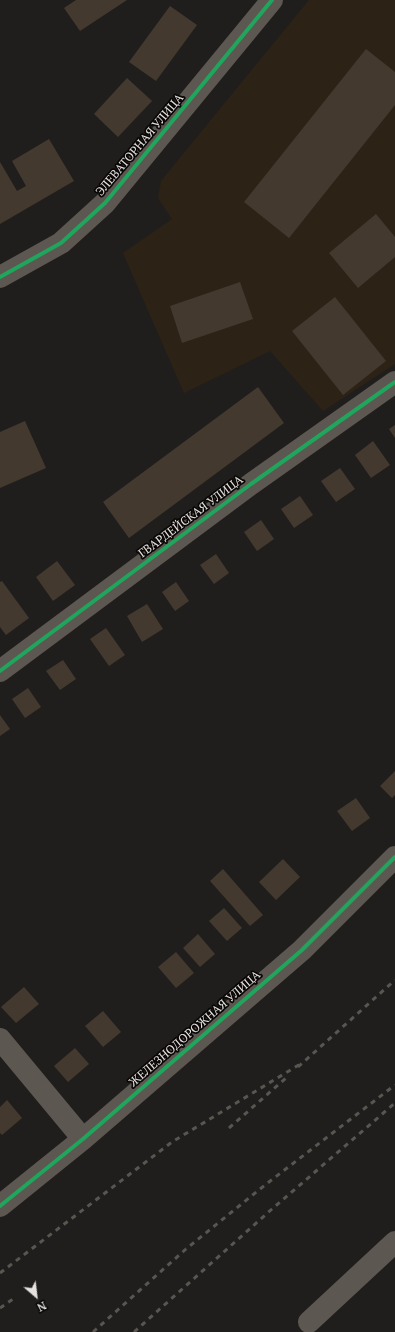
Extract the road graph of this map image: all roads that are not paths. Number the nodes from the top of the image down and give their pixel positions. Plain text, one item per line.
1 (262, 4) edge
2 (0, 276) edge
3 (395, 382) edge
4 (0, 670) edge
5 (395, 857) edge
6 (0, 1039) edge
7 (83, 1139) junction
8 (0, 1206) edge
9 (395, 1242) edge
10 (309, 1322) dead end

1 - 2 street, ЭЛЕВАТОРНАЯ УЛИЦА
3 - 4 street, ГВАРДЕЙСКАЯ УЛИЦА
5 - 7 street, ЖЕЛЕЗНОДОРОЖНАЯ УЛИЦА
6 - 7 street
7 - 8 street, ЖЕЛЕЗНОДОРОЖНАЯ УЛИЦА
9 - 10 street

